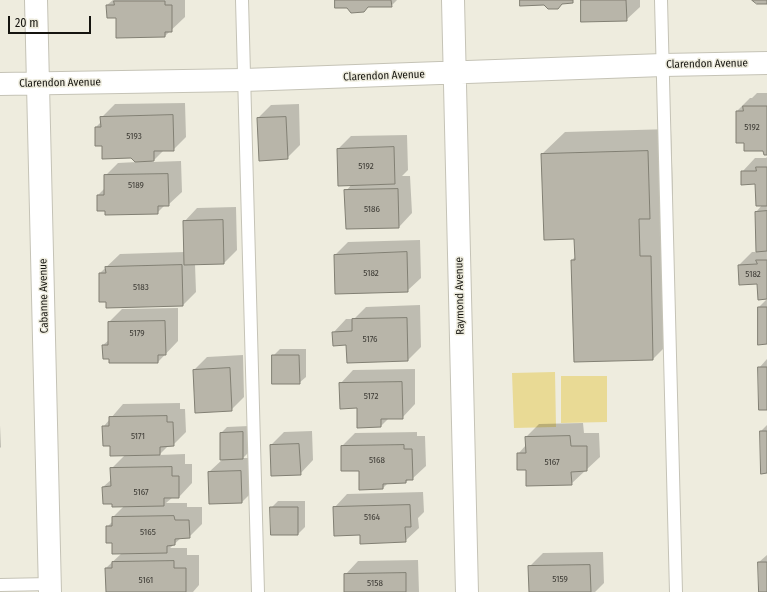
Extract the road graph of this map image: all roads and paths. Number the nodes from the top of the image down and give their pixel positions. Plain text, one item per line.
1 (36, 0) edge
2 (242, 0) edge
3 (453, 0) edge
4 (661, 0) edge
5 (767, 63) edge
6 (663, 65) junction
7 (455, 74) junction
8 (244, 80) junction
9 (0, 84) edge
10 (39, 84) junction
11 (0, 585) edge
12 (50, 588) edge
13 (258, 592) edge
14 (467, 592) edge
15 (676, 592) edge

1 - 10 street, Cabanne Avenue
2 - 8 lane
3 - 7 street, Raymond Avenue
4 - 6 lane
5 - 6 street, Clarendon Avenue
6 - 7 street, Clarendon Avenue
6 - 15 lane
7 - 8 street, Clarendon Avenue
7 - 14 street, Raymond Avenue
8 - 10 street, Clarendon Avenue
8 - 13 lane
9 - 10 street, Clarendon Avenue
10 - 12 street, Cabanne Avenue
11 - 12 lane

